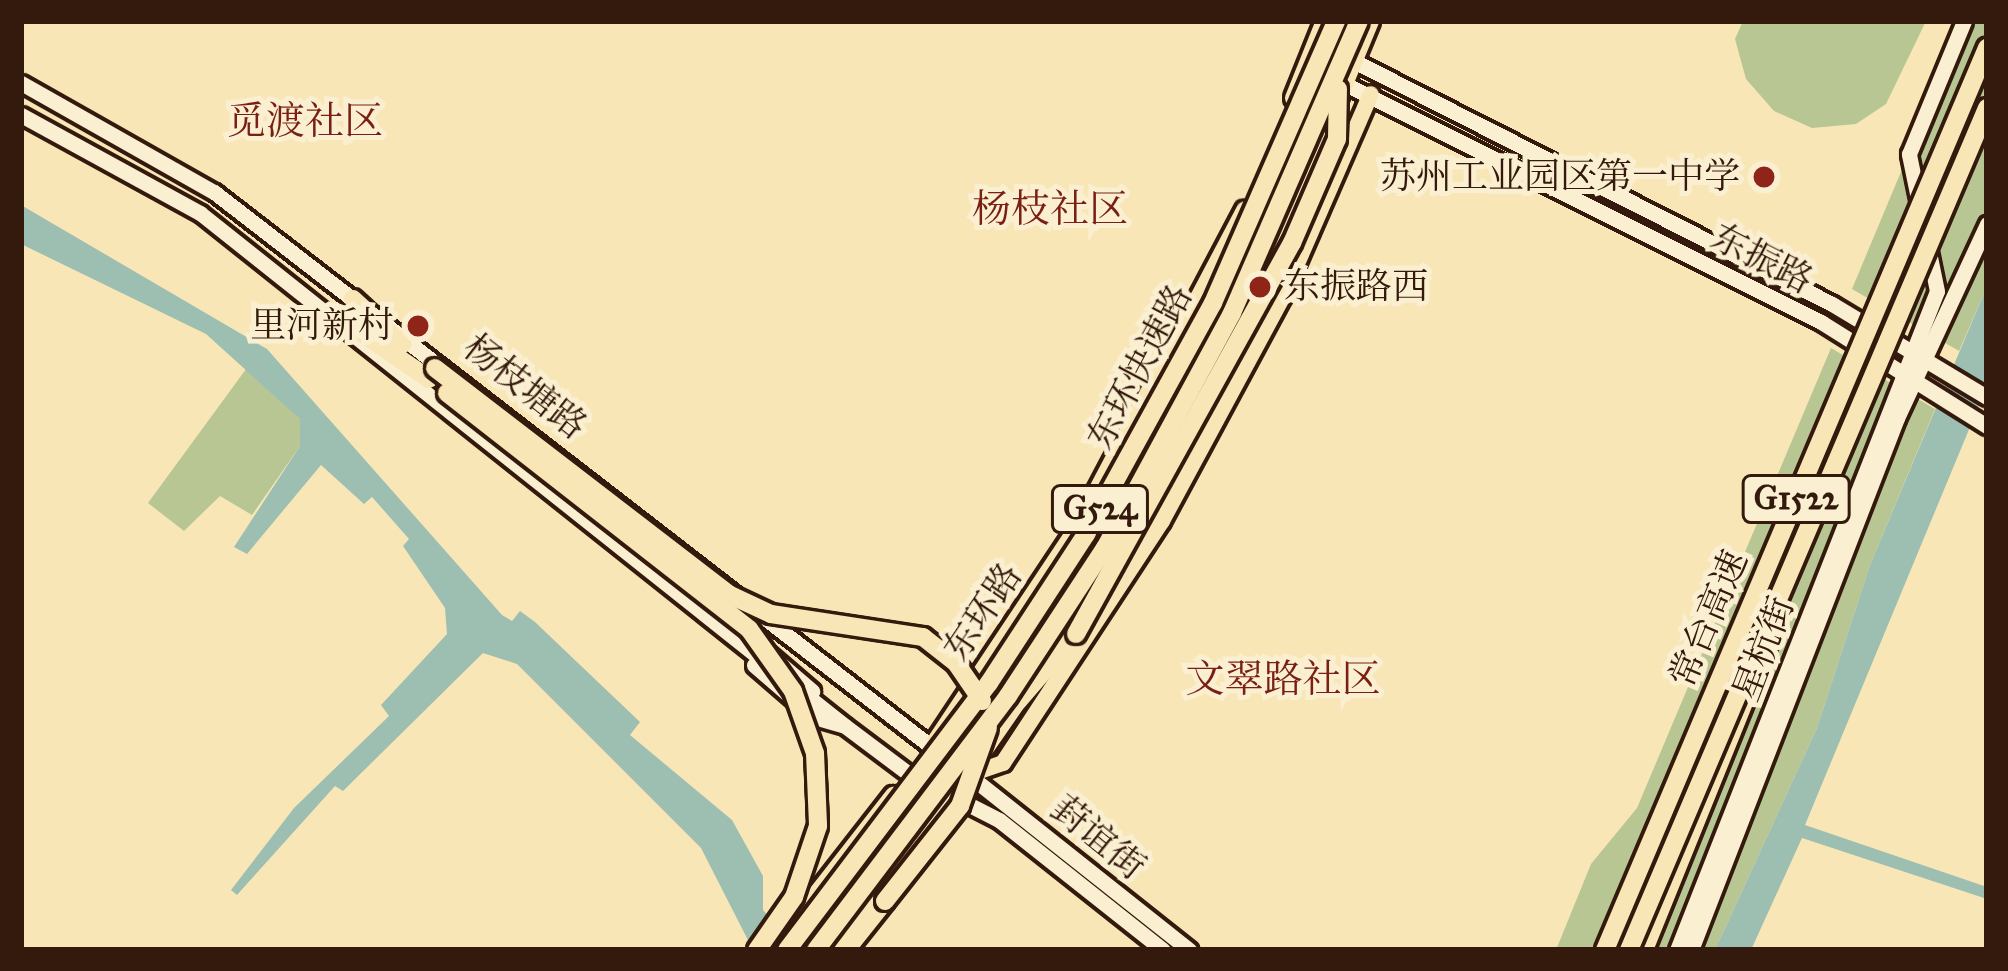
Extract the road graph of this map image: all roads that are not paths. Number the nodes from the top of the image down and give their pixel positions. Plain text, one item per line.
1 (1324, 21) edge
2 (1336, 21) edge
3 (1359, 21) edge
4 (1371, 21) edge
5 (1964, 21) edge
6 (1316, 44) junction
7 (1987, 48) edge
8 (1307, 64) junction
9 (1347, 72) junction
10 (21, 83) edge
11 (1370, 94) junction
12 (1987, 107) edge
13 (21, 115) edge
14 (1318, 219) junction
15 (1987, 224) edge
16 (1283, 239) junction
17 (353, 299) junction
18 (1246, 315) junction
19 (340, 318) junction
20 (1264, 332) junction
21 (1919, 354) junction
22 (1910, 372) junction
23 (432, 374) junction
24 (1987, 397) edge
25 (1983, 423) edge
26 (1823, 496) junction
27 (723, 628) junction
28 (1018, 701) junction
29 (844, 726) junction
30 (931, 747) junction
31 (909, 775) junction
32 (968, 775) junction
33 (954, 794) junction
34 (787, 940) edge
35 (758, 950) edge
36 (772, 950) edge
37 (816, 950) edge
38 (832, 950) edge
39 (846, 950) edge
40 (1162, 950) edge
41 (1189, 950) edge
42 (1603, 950) edge
43 (1629, 950) edge
44 (1644, 950) edge
45 (1677, 950) edge
46 (1691, 950) edge

1 - 6 main road, 东环路
2 - 34 highway, 东环快速路 / G524, bridge
3 - 9 highway, 东环快速路 / G524, bridge
4 - 9 main road
5 - 21 main road
6 - 8 main road, 东环路
6 - 9 main road, 东振路
7 - 42 highway, 常台高速 / G1522, bridge
8 - 9 main road, 东振路
8 - 30 main road, 东环路
9 - 11 main road, 东振路
9 - 16 main road
9 - 21 main road, 东振路
9 - 28 highway, bridge
9 - 37 highway, 东环快速路 / G524, bridge
10 - 17 main road, 杨枝塘路
11 - 14 main road
11 - 22 main road, 东振路
12 - 26 highway, 常台高速 / G1522, bridge
13 - 19 main road, 杨枝塘路
14 - 16 main road
14 - 20 main road
15 - 21 main road
16 - 18 main road
17 - 23 highway
17 - 30 main road, 杨枝塘路
18 - 20 main road
18 - 28 main road
19 - 23 highway
19 - 27 main road, 杨枝塘路
20 - 32 main road
21 - 22 main road
21 - 24 main road, 东振路
22 - 25 main road, 东振路
22 - 45 main road, 星杭街
22 - 46 main road, 星杭街
23 - 35 highway, bridge
23 - 39 highway, bridge
26 - 43 highway, 常台高速 / G1522, bridge
26 - 44 highway, bridge
27 - 29 main road, 杨枝塘路
27 - 29 main road, 杨枝塘路
28 - 32 main road
29 - 31 main road, 杨枝塘路
30 - 31 main road, 东环路
30 - 32 main road, 杨枝塘路
31 - 33 main road, 杨枝塘路
31 - 34 main road, 东环路
32 - 33 main road
32 - 41 main road, 葑谊街
33 - 38 main road
33 - 40 main road, 葑谊街
34 - 36 main road, 东环路

